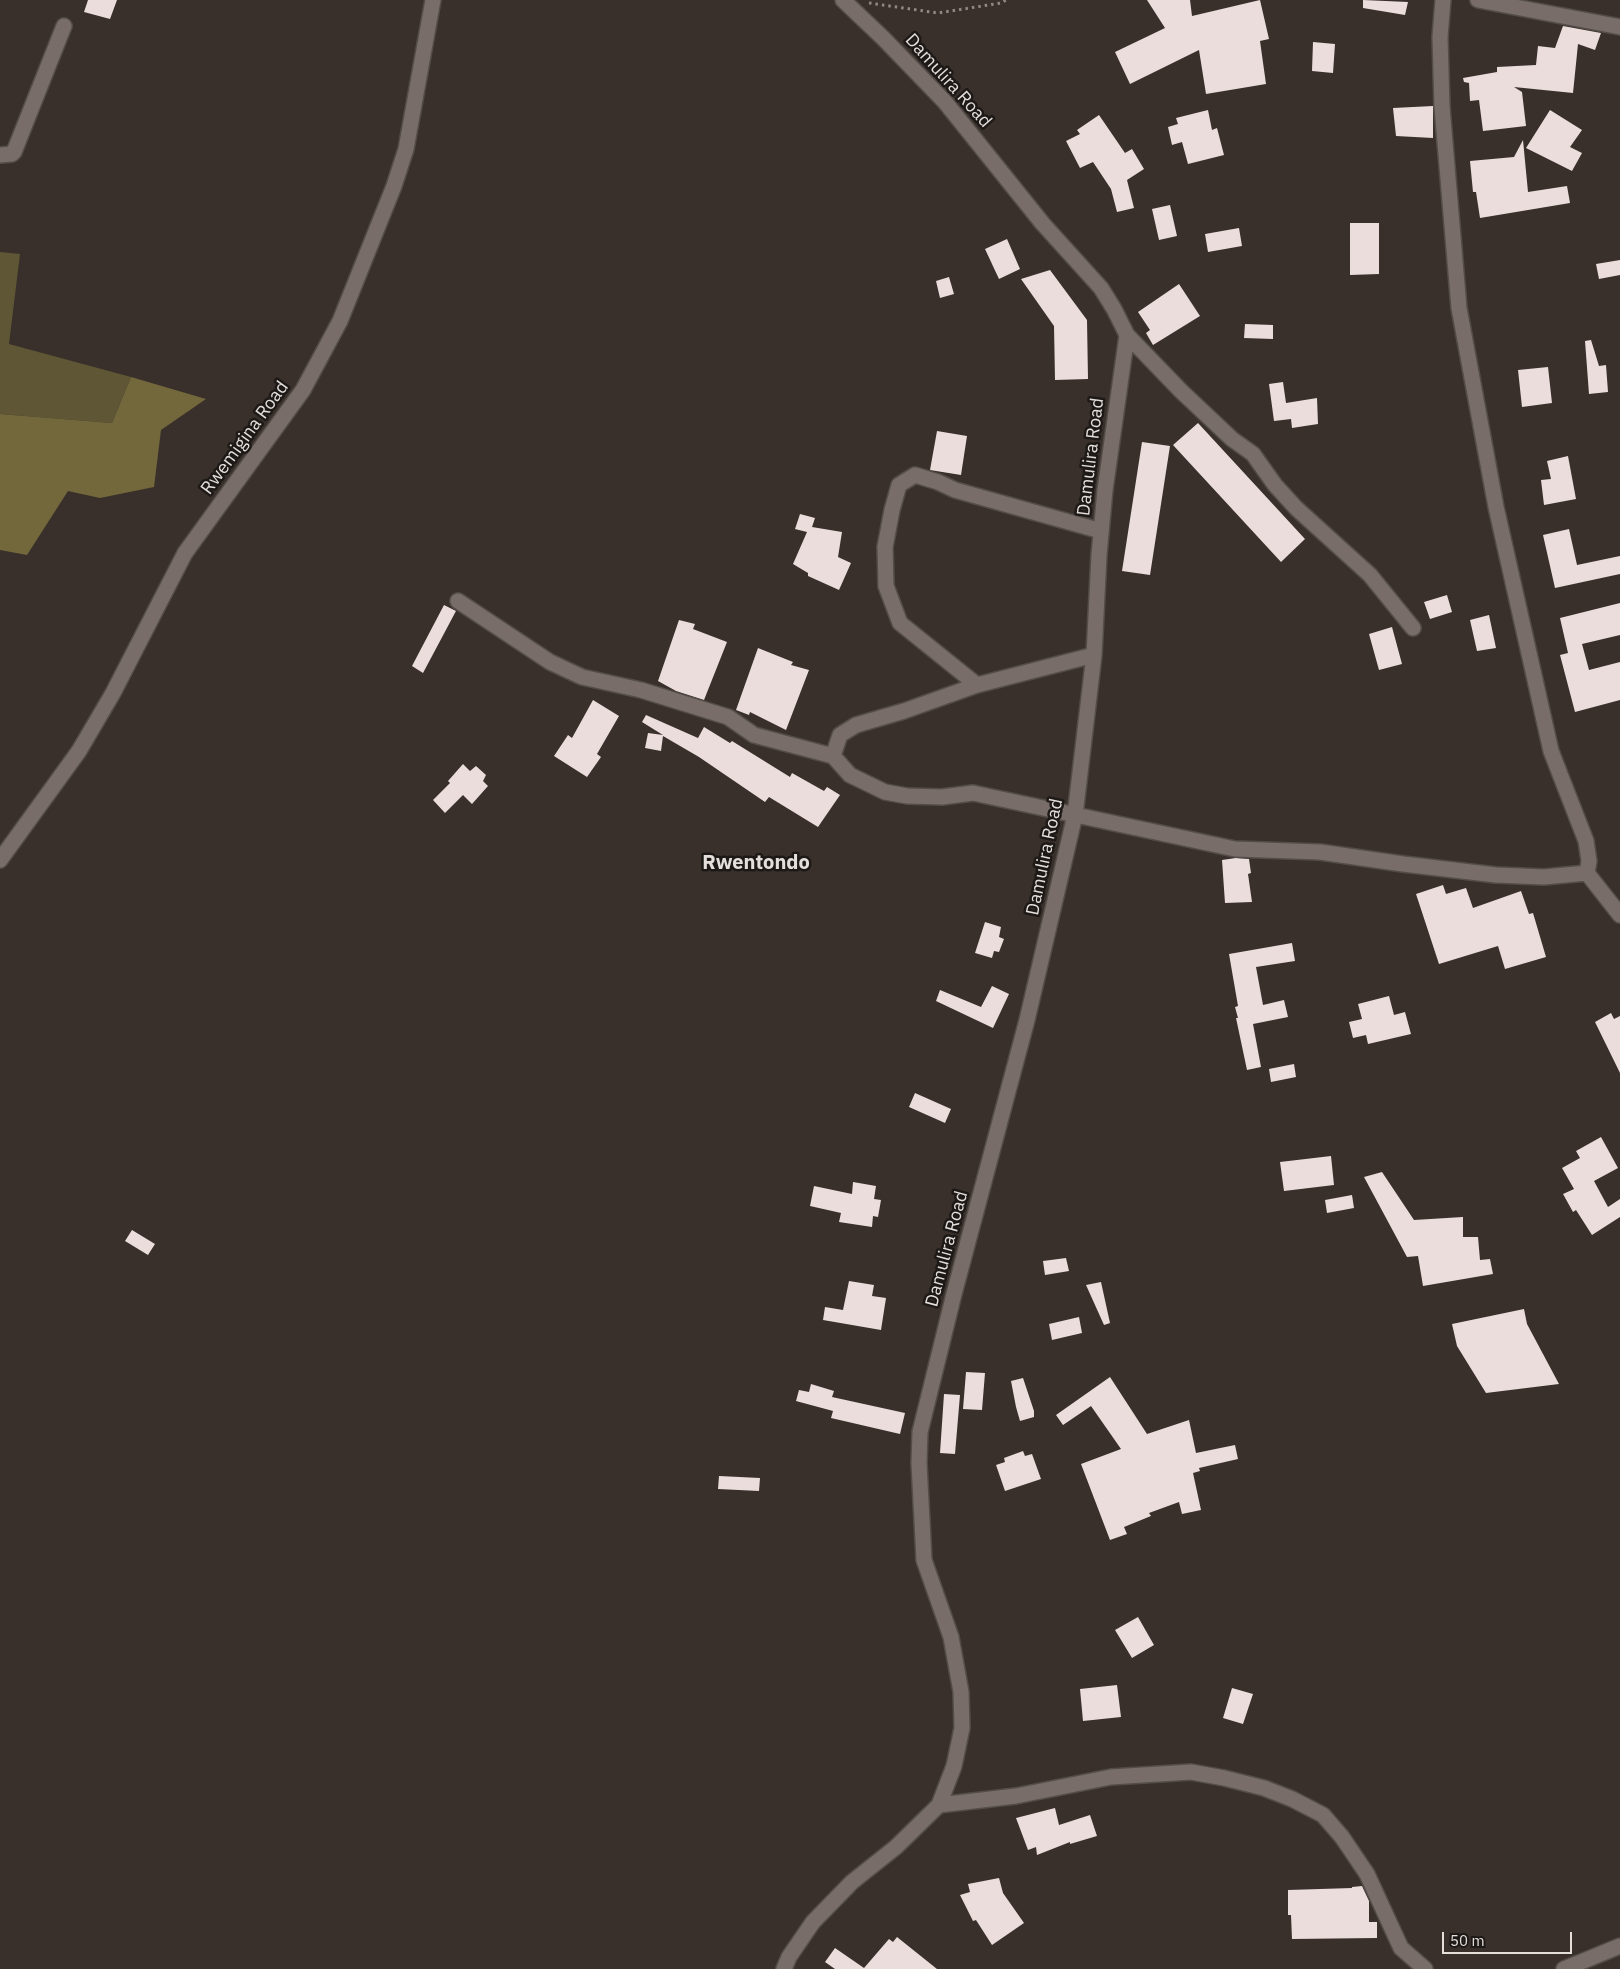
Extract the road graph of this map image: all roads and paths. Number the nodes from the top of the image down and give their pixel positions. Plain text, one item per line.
1 (433, 0) edge
2 (843, 0) edge
3 (1006, 0) edge
4 (1443, 0) edge
5 (1478, 0) edge
6 (863, 3) dead end
7 (64, 26) dead end
8 (1620, 27) edge
9 (0, 155) edge
10 (1127, 335) junction
11 (1101, 531) junction
12 (458, 601) dead end
13 (1413, 628) dead end
14 (1094, 656) junction
15 (977, 685) junction
16 (833, 756) junction
17 (1075, 815) junction
18 (0, 860) edge
19 (1588, 873) junction
20 (1620, 915) edge
21 (939, 1805) junction
22 (1620, 1946) edge
23 (784, 1969) edge
24 (1425, 1969) edge
25 (1564, 1969) edge

1 - 18 street, Rwemigina Road
2 - 10 street, Damulira Road
3 - 6 path
4 - 19 street
5 - 8 street
7 - 9 street
10 - 11 street, Damulira Road
10 - 13 street
11 - 14 street, Damulira Road
11 - 15 street
12 - 16 street
14 - 15 street
14 - 17 street, Damulira Road
15 - 16 street
16 - 17 street
17 - 19 street
17 - 21 street, Damulira Road
19 - 20 street
21 - 23 street
21 - 24 street
22 - 25 street

